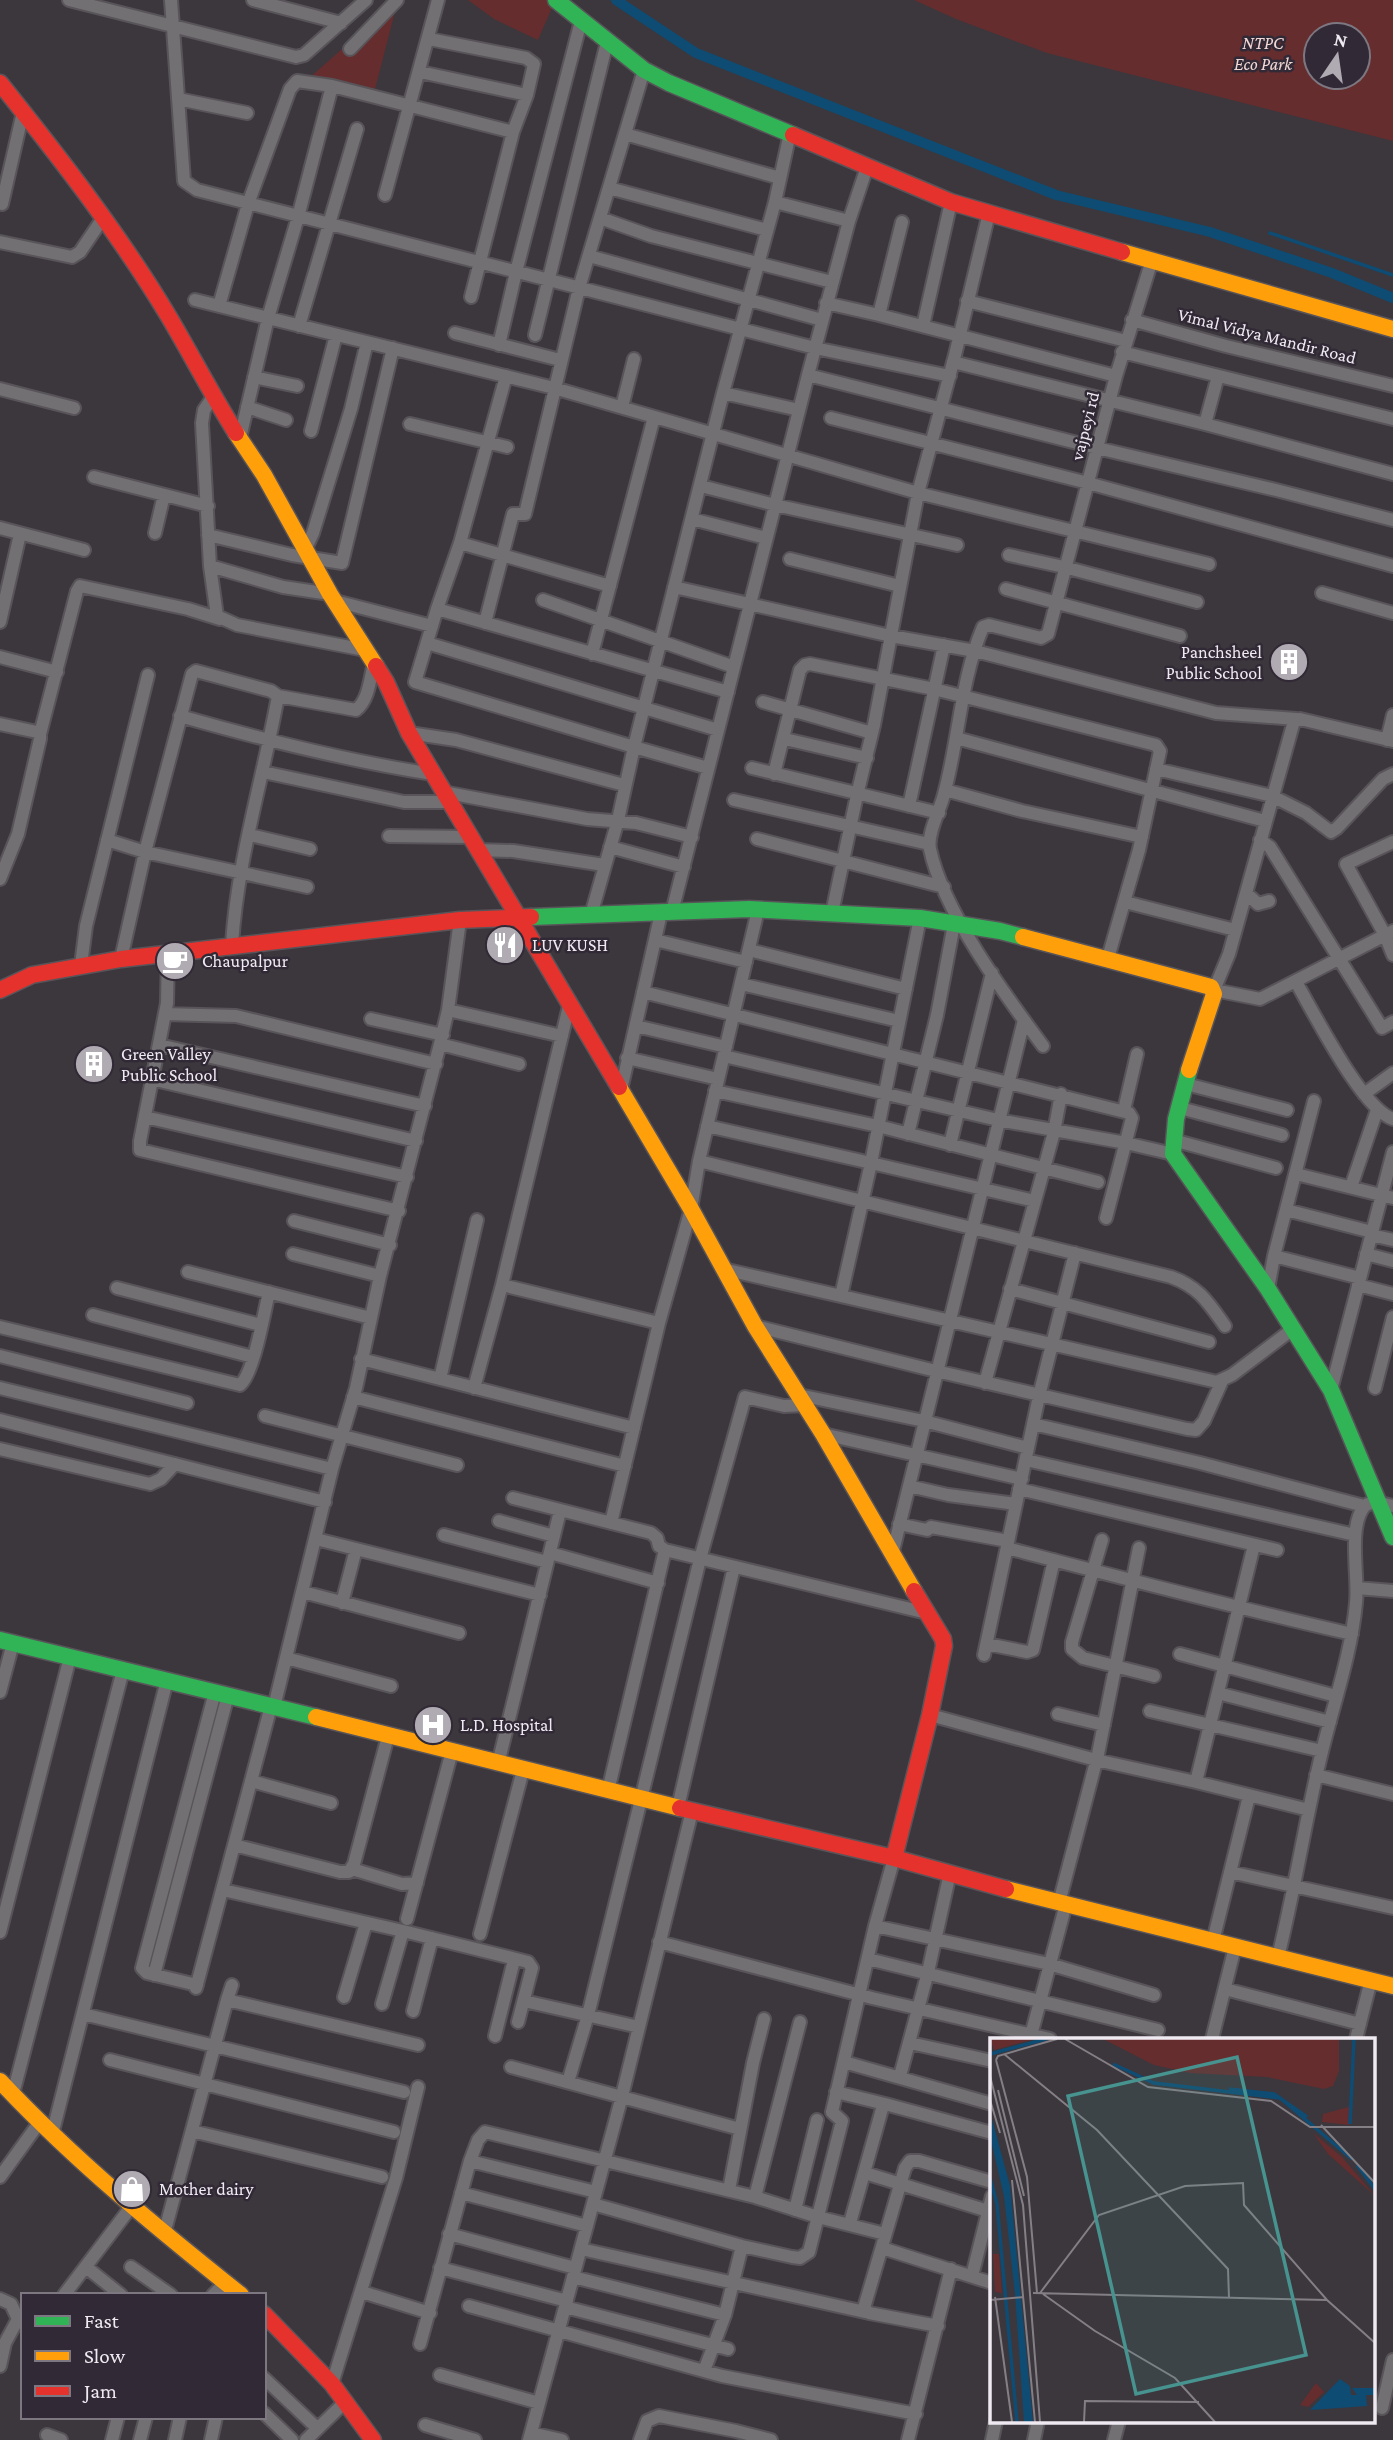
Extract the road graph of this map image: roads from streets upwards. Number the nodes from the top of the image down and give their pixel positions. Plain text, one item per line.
1 (69, 0) edge
2 (171, 0) edge
3 (253, 0) edge
4 (366, 0) edge
5 (397, 0) edge
6 (438, 0) edge
7 (556, 0) edge
8 (581, 21) junction
9 (341, 23) junction
10 (173, 26) junction
11 (429, 39) junction
12 (607, 42) junction
13 (350, 49) dead end
14 (644, 70) junction
15 (420, 72) junction
16 (0, 83) edge
17 (332, 86) junction
18 (527, 95) junction
19 (178, 99) junction
20 (411, 106) junction
21 (23, 112) junction
22 (247, 113) dead end
23 (357, 130) dead end
24 (513, 132) junction
25 (790, 133) junction
26 (625, 134) junction
27 (867, 167) junction
28 (779, 178) junction
29 (609, 188) junction
30 (385, 195) dead end
31 (775, 202) junction
32 (951, 202) junction
33 (2, 204) dead end
34 (248, 204) junction
35 (989, 213) junction
36 (298, 217) junction
37 (103, 218) junction
38 (600, 218) junction
39 (849, 221) junction
40 (902, 222) dead end
41 (329, 225) junction
42 (767, 229) junction
43 (0, 242) edge
44 (589, 256) junction
45 (1152, 260) junction
46 (479, 263) junction
47 (758, 263) junction
48 (516, 272) junction
49 (547, 280) junction
50 (832, 282) junction
51 (579, 288) junction
52 (471, 298) dead end
53 (195, 300) dead end
54 (748, 301) junction
55 (967, 301) junction
56 (827, 303) junction
57 (219, 306) junction
58 (879, 315) junction
59 (268, 318) junction
60 (822, 320) junction
61 (1132, 320) junction
62 (299, 326) junction
63 (923, 326) junction
64 (740, 329) junction
65 (1393, 329) edge
66 (455, 334) dead end
67 (336, 335) junction
68 (535, 335) dead end
69 (960, 336) junction
70 (367, 342) junction
71 (499, 345) junction
72 (1124, 346) junction
73 (393, 348) junction
74 (815, 348) junction
75 (634, 359) dead end
76 (561, 360) junction
77 (953, 362) junction
78 (807, 375) junction
79 (506, 376) junction
80 (950, 376) junction
81 (1116, 376) junction
82 (1218, 376) junction
83 (254, 377) junction
84 (297, 386) dead end
85 (1393, 386) edge
86 (554, 388) junction
87 (0, 389) edge
88 (723, 393) junction
89 (213, 397) junction
90 (1109, 402) junction
91 (247, 407) junction
92 (622, 407) junction
93 (74, 408) dead end
94 (941, 409) junction
95 (799, 410) junction
96 (654, 417) junction
97 (831, 418) dead end
98 (1393, 419) edge
99 (286, 420) dead end
100 (410, 424) dead end
101 (1205, 424) junction
102 (311, 431) dead end
103 (713, 434) junction
104 (240, 438) junction
105 (485, 443) junction
106 (931, 444) junction
107 (507, 447) dead end
108 (1097, 449) junction
109 (788, 456) junction
110 (1393, 474) edge
111 (94, 477) dead end
112 (1088, 483) junction
113 (701, 486) junction
114 (918, 493) junction
115 (164, 495) junction
116 (775, 505) junction
117 (208, 506) junction
118 (692, 519) junction
119 (1393, 520) edge
120 (0, 528) edge
121 (1075, 530) junction
122 (155, 533) dead end
123 (20, 534) junction
124 (208, 535) junction
125 (910, 535) junction
126 (766, 538) junction
127 (460, 543) junction
128 (957, 545) dead end
129 (84, 550) dead end
130 (307, 554) junction
131 (1009, 555) dead end
132 (503, 556) junction
133 (790, 559) dead end
134 (1209, 564) dead end
135 (211, 566) junction
136 (1393, 566) edge
137 (1064, 567) junction
138 (610, 586) junction
139 (900, 586) junction
140 (674, 587) junction
141 (1006, 589) dead end
142 (1322, 593) dead end
143 (333, 597) junction
144 (542, 600) dead end
145 (1054, 602) junction
146 (1198, 602) dead end
147 (750, 603) junction
148 (437, 609) junction
149 (1393, 613) edge
150 (220, 619) junction
151 (601, 620) junction
152 (0, 622) edge
153 (485, 622) junction
154 (432, 626) junction
155 (891, 636) junction
156 (1180, 636) dead end
157 (660, 641) junction
158 (427, 643) junction
159 (944, 645) junction
160 (975, 651) junction
161 (592, 654) junction
162 (370, 656) junction
163 (0, 657) edge
164 (734, 667) junction
165 (654, 671) junction
166 (57, 672) junction
167 (148, 675) dead end
168 (883, 678) junction
169 (934, 689) junction
170 (728, 692) junction
171 (278, 696) junction
172 (964, 697) junction
173 (763, 702) dead end
174 (644, 709) junction
175 (792, 710) junction
176 (1393, 715) edge
177 (180, 716) junction
178 (1296, 719) junction
179 (0, 724) edge
180 (718, 730) junction
181 (409, 733) junction
182 (872, 733) junction
183 (40, 734) junction
184 (956, 738) junction
185 (785, 739) junction
186 (1390, 740) edge
187 (270, 742) junction
188 (634, 747) junction
189 (867, 758) junction
190 (708, 768) junction
191 (752, 768) dead end
192 (1156, 769) junction
193 (264, 772) junction
194 (433, 774) junction
195 (774, 774) junction
196 (1393, 774) edge
197 (624, 785) junction
198 (945, 790) junction
199 (1151, 790) junction
200 (857, 795) junction
201 (1272, 796) junction
202 (446, 797) junction
203 (734, 800) dead end
204 (909, 806) junction
205 (939, 813) junction
206 (618, 820) junction
207 (1265, 821) junction
208 (852, 824) junction
209 (250, 835) junction
210 (389, 836) dead end
211 (1142, 837) junction
212 (692, 838) junction
213 (757, 839) dead end
214 (1260, 839) junction
215 (107, 840) junction
216 (1393, 842) edge
217 (473, 844) junction
218 (929, 844) junction
219 (610, 847) junction
220 (310, 849) dead end
221 (145, 852) junction
222 (5, 853) edge
223 (844, 860) junction
224 (604, 865) junction
225 (684, 867) junction
226 (240, 873) junction
227 (0, 879) edge
228 (307, 887) dead end
229 (944, 887) junction
230 (1245, 893) junction
231 (1269, 901) dead end
232 (1125, 902) junction
233 (758, 909) junction
234 (667, 912) junction
235 (832, 914) junction
236 (591, 915) junction
237 (519, 918) junction
238 (920, 918) junction
239 (460, 920) junction
240 (958, 925) junction
241 (1235, 930) junction
242 (1389, 933) edge
243 (655, 940) junction
244 (232, 945) junction
245 (168, 952) junction
246 (1393, 955) edge
247 (747, 956) junction
248 (1108, 958) junction
249 (121, 959) junction
250 (1339, 960) junction
251 (81, 965) junction
252 (992, 973) junction
253 (1296, 982) junction
254 (741, 984) junction
255 (906, 989) junction
256 (0, 990) edge
257 (1214, 990) junction
258 (643, 992) junction
259 (570, 1002) junction
260 (449, 1010) junction
261 (165, 1014) junction
262 (734, 1014) junction
263 (371, 1019) dead end
264 (1024, 1020) junction
265 (899, 1021) junction
266 (1393, 1023) edge
267 (636, 1026) junction
268 (562, 1036) junction
269 (442, 1040) junction
270 (159, 1045) junction
271 (1043, 1046) dead end
272 (725, 1052) junction
273 (1137, 1054) dead end
274 (893, 1055) junction
275 (627, 1058) junction
276 (925, 1063) junction
277 (436, 1064) junction
278 (519, 1064) dead end
279 (1393, 1073) edge
280 (966, 1074) junction
281 (151, 1079) junction
282 (1009, 1082) junction
283 (1186, 1084) junction
284 (717, 1085) junction
285 (621, 1090) junction
286 (885, 1093) junction
287 (1061, 1094) junction
288 (1364, 1094) junction
289 (916, 1100) junction
290 (1314, 1101) dead end
291 (425, 1106) junction
292 (1180, 1108) junction
293 (1124, 1110) junction
294 (1287, 1110) dead end
295 (1377, 1110) junction
296 (959, 1111) junction
297 (145, 1116) junction
298 (1393, 1119) edge
299 (998, 1120) junction
300 (707, 1125) junction
301 (878, 1126) junction
302 (1054, 1132) junction
303 (908, 1134) junction
304 (1282, 1135) dead end
305 (416, 1141) junction
306 (1126, 1143) junction
307 (950, 1144) junction
308 (1173, 1147) junction
309 (990, 1154) junction
310 (1392, 1158) edge
311 (699, 1161) junction
312 (871, 1163) junction
313 (1043, 1168) junction
314 (1276, 1168) dead end
315 (1296, 1174) junction
316 (407, 1177) junction
317 (1098, 1182) dead end
318 (1351, 1187) junction
319 (982, 1188) junction
320 (1387, 1196) edge
321 (863, 1201) junction
322 (1035, 1201) junction
323 (691, 1209) junction
324 (1286, 1210) junction
325 (399, 1211) junction
326 (1106, 1219) dead end
327 (478, 1220) dead end
328 (294, 1221) dead end
329 (972, 1228) junction
330 (1371, 1233) junction
331 (1393, 1240) edge
332 (1024, 1241) junction
333 (390, 1245) junction
334 (1075, 1253) junction
335 (293, 1254) dead end
336 (1366, 1254) junction
337 (1274, 1256) junction
338 (1393, 1261) edge
339 (723, 1269) junction
340 (188, 1272) dead end
341 (380, 1276) junction
342 (1359, 1281) junction
343 (502, 1285) junction
344 (117, 1288) dead end
345 (1010, 1289) junction
346 (1268, 1289) junction
347 (269, 1292) junction
348 (1393, 1294) edge
349 (841, 1296) junction
350 (1062, 1304) junction
351 (93, 1315) dead end
352 (1393, 1317) edge
353 (371, 1318) junction
354 (948, 1321) junction
355 (659, 1323) junction
356 (261, 1325) junction
357 (755, 1326) junction
358 (1225, 1326) dead end
359 (0, 1328) edge
360 (1294, 1328) junction
361 (998, 1333) junction
362 (1209, 1342) dead end
363 (1052, 1346) junction
364 (0, 1356) edge
365 (253, 1357) junction
366 (361, 1359) junction
367 (936, 1371) junction
368 (440, 1379) junction
369 (1222, 1381) junction
370 (985, 1383) junction
371 (0, 1388) edge
372 (474, 1388) junction
373 (1375, 1388) dead end
374 (1331, 1390) junction
375 (1040, 1396) junction
376 (353, 1397) junction
377 (802, 1400) junction
378 (187, 1403) dead end
379 (265, 1416) dead end
380 (0, 1420) edge
381 (924, 1421) junction
382 (1033, 1424) junction
383 (634, 1429) junction
384 (824, 1433) junction
385 (342, 1436) junction
386 (0, 1448) edge
387 (916, 1453) junction
388 (1027, 1454) junction
389 (175, 1464) junction
390 (457, 1465) dead end
391 (625, 1466) junction
392 (332, 1469) junction
393 (1021, 1484) junction
394 (909, 1486) junction
395 (513, 1498) dead end
396 (325, 1502) junction
397 (1016, 1504) junction
398 (1378, 1505) edge
399 (560, 1511) junction
400 (499, 1521) dead end
401 (611, 1523) junction
402 (899, 1524) junction
403 (444, 1535) dead end
404 (1355, 1535) junction
405 (554, 1536) junction
406 (1393, 1537) edge
407 (316, 1539) junction
408 (1102, 1540) dead end
409 (1008, 1545) junction
410 (1254, 1545) junction
411 (1139, 1548) dead end
412 (356, 1549) junction
413 (665, 1550) junction
414 (1277, 1550) dead end
415 (892, 1555) junction
416 (549, 1558) junction
417 (700, 1559) junction
418 (1054, 1560) junction
419 (734, 1567) junction
420 (1093, 1569) junction
421 (1132, 1579) junction
422 (658, 1583) junction
423 (1357, 1588) junction
424 (1393, 1591) edge
425 (303, 1592) junction
426 (540, 1595) junction
427 (342, 1602) junction
428 (1238, 1608) junction
429 (927, 1614) junction
430 (459, 1633) dead end
431 (1352, 1634) junction
432 (6, 1641) edge
433 (1180, 1654) dead end
434 (70, 1657) junction
435 (286, 1658) junction
436 (1224, 1665) junction
437 (1116, 1667) junction
438 (123, 1670) junction
439 (1154, 1676) dead end
440 (167, 1680) junction
441 (391, 1686) dead end
442 (0, 1692) edge
443 (1218, 1693) junction
444 (222, 1694) junction
445 (1336, 1696) junction
446 (272, 1707) junction
447 (1150, 1711) dead end
448 (1058, 1714) dead end
449 (930, 1715) junction
450 (1330, 1722) junction
451 (1210, 1724) junction
452 (1104, 1725) junction
453 (388, 1735) junction
454 (452, 1751) junction
455 (1322, 1751) junction
456 (1096, 1760) junction
457 (498, 1763) junction
458 (523, 1770) junction
459 (1316, 1775) junction
460 (251, 1781) junction
461 (1196, 1782) junction
462 (608, 1791) junction
463 (1393, 1794) edge
464 (1249, 1796) junction
465 (643, 1799) junction
466 (331, 1803) dead end
467 (685, 1809) junction
468 (1309, 1810) junction
469 (234, 1845) junction
470 (894, 1858) junction
471 (352, 1869) junction
472 (1230, 1872) junction
473 (950, 1873) junction
474 (417, 1883) junction
475 (1295, 1885) junction
476 (223, 1890) junction
477 (1062, 1904) junction
478 (1393, 1908) edge
479 (366, 1923) junction
480 (405, 1925) junction
481 (875, 1926) junction
482 (0, 1932) edge
483 (480, 1934) dead end
484 (432, 1938) junction
485 (935, 1940) junction
486 (1213, 1941) junction
487 (659, 1942) junction
488 (1236, 1947) junction
489 (1278, 1957) junction
490 (868, 1959) junction
491 (514, 1960) junction
492 (1049, 1964) junction
493 (928, 1972) junction
494 (1371, 1980) junction
495 (232, 1985) dead end
496 (1393, 1986) edge
497 (1225, 1989) junction
498 (859, 1994) junction
499 (1154, 1995) dead end
500 (344, 1997) dead end
501 (227, 2000) junction
502 (1040, 2000) junction
503 (524, 2001) junction
504 (383, 2004) dead end
505 (919, 2008) junction
506 (413, 2011) dead end
507 (83, 2014) junction
508 (588, 2015) junction
509 (764, 2018) dead end
510 (518, 2022) dead end
511 (800, 2022) dead end
512 (1360, 2024) junction
513 (639, 2027) junction
514 (1158, 2030) dead end
515 (495, 2036) dead end
516 (1030, 2037) edge
517 (1212, 2038) edge
518 (1356, 2038) edge
519 (910, 2043) junction
520 (214, 2045) junction
521 (418, 2045) dead end
522 (110, 2060) dead end
523 (990, 2061) edge
524 (844, 2062) junction
525 (511, 2067) dead end
526 (900, 2076) junction
527 (0, 2081) edge
528 (568, 2082) junction
529 (203, 2084) junction
530 (418, 2087) dead end
531 (404, 2092) dead end
532 (836, 2092) junction
533 (13, 2094) junction
534 (622, 2096) junction
535 (990, 2103) edge
536 (885, 2104) junction
537 (817, 2120) dead end
538 (39, 2123) junction
539 (740, 2129) junction
540 (192, 2131) junction
541 (394, 2132) dead end
542 (990, 2132) edge
543 (52, 2135) junction
544 (470, 2161) junction
545 (605, 2161) junction
546 (865, 2173) junction
547 (0, 2177) edge
548 (383, 2177) dead end
549 (990, 2181) edge
550 (899, 2185) junction
551 (729, 2190) junction
552 (461, 2193) junction
553 (755, 2197) junction
554 (594, 2198) junction
555 (990, 2204) edge
556 (131, 2207) junction
557 (794, 2210) junction
558 (988, 2211) junction
559 (818, 2217) junction
560 (850, 2223) junction
561 (587, 2226) junction
562 (164, 2234) junction
563 (449, 2234) junction
564 (885, 2234) junction
565 (742, 2246) junction
566 (882, 2248) junction
567 (581, 2249) junction
568 (86, 2267) junction
569 (131, 2267) dead end
570 (440, 2267) junction
571 (951, 2269) junction
572 (574, 2272) junction
573 (972, 2276) junction
574 (990, 2282) edge
575 (225, 2283) junction
576 (733, 2284) junction
577 (362, 2292) junction
578 (66, 2293) edge
579 (118, 2293) edge
580 (168, 2293) edge
581 (215, 2293) edge
582 (238, 2293) edge
583 (0, 2299) edge
584 (566, 2304) junction
585 (469, 2306) dead end
586 (865, 2312) junction
587 (430, 2313) junction
588 (725, 2315) junction
589 (266, 2316) edge
590 (20, 2321) edge
591 (938, 2326) junction
592 (559, 2331) junction
593 (420, 2344) dead end
594 (713, 2347) junction
595 (728, 2349) dead end
596 (1393, 2360) edge
597 (0, 2366) edge
598 (704, 2371) junction
599 (440, 2375) dead end
600 (266, 2380) edge
601 (1391, 2381) edge
602 (332, 2384) junction
603 (345, 2402) junction
604 (539, 2403) junction
605 (1382, 2407) dead end
606 (916, 2414) junction
607 (266, 2415) edge
608 (117, 2419) edge
609 (145, 2419) edge
610 (180, 2419) edge
611 (216, 2419) edge
612 (996, 2422) edge
613 (1038, 2422) edge
614 (1119, 2422) edge
615 (425, 2425) dead end
616 (317, 2428) junction
617 (47, 2435) dead end
618 (530, 2437) edge
619 (61, 2440) edge
620 (112, 2440) edge
621 (140, 2440) edge
622 (175, 2440) edge
623 (211, 2440) edge
624 (292, 2440) edge
625 (306, 2440) edge
626 (373, 2440) edge
627 (475, 2440) edge
628 (562, 2440) edge
629 (640, 2440) edge
630 (771, 2440) edge
631 (908, 2440) edge
632 (992, 2440) edge
633 (1034, 2440) edge
634 (1114, 2440) edge

1 - 10 street
2 - 10 street
3 - 9 street
4 - 9 street
5 - 13 street
6 - 11 street
7 - 8 street
8 - 12 street
8 - 48 street
9 - 10 street
10 - 19 street
11 - 15 street
11 - 18 street
12 - 14 street
12 - 49 street
14 - 25 street
14 - 26 street
15 - 18 street
15 - 20 street
16 - 21 street
17 - 20 street
17 - 34 street
17 - 36 street
18 - 24 street
19 - 22 street
19 - 34 street
20 - 24 street
20 - 30 street
21 - 33 street
21 - 37 street
23 - 41 street
24 - 46 street
25 - 27 street
25 - 28 street
26 - 28 street
26 - 29 street
27 - 32 street
27 - 39 street
28 - 31 street
29 - 38 street
29 - 42 street
31 - 39 street
31 - 42 street
32 - 35 street
32 - 63 street
34 - 36 street
34 - 57 street
35 - 45 street
35 - 55 street
36 - 41 street
36 - 59 street
37 - 43 street
37 - 89 street
38 - 44 street
38 - 47 street
39 - 50 street
40 - 58 street
41 - 46 street
41 - 62 street
42 - 47 street
44 - 51 street
44 - 54 street
45 - 61 street, vajpeyi rd
45 - 65 street
46 - 48 street
46 - 52 street
47 - 50 street
47 - 54 street
48 - 49 street
48 - 71 street
49 - 51 street
49 - 68 street
50 - 56 street
51 - 64 street
51 - 76 street
53 - 57 street
54 - 60 street
54 - 64 street
55 - 69 street
55 - 72 street
56 - 58 street
56 - 60 street
57 - 59 street
58 - 63 street
59 - 62 street
59 - 83 street
60 - 74 street
61 - 72 street, vajpeyi rd
61 - 85 street, Vimal Vidya Mandir Road
62 - 67 street
63 - 69 street
64 - 74 street
64 - 88 street
66 - 71 street
67 - 70 street
67 - 102 street
69 - 77 street
69 - 81 street
70 - 73 street
70 - 130 street
71 - 76 street
72 - 81 street, vajpeyi rd
72 - 82 street
73 - 79 street
73 - 130 street
74 - 78 street
74 - 80 street
75 - 92 street
76 - 86 street
77 - 80 street
77 - 90 street
78 - 94 street
78 - 95 street
79 - 86 street
79 - 105 street
80 - 94 street
81 - 90 street, vajpeyi rd
82 - 98 street
82 - 101 street
83 - 84 street
83 - 91 street
86 - 92 street
86 - 132 street
87 - 93 street
88 - 95 street
88 - 103 street
89 - 104 street
89 - 117 street
90 - 101 street
90 - 108 street, vajpeyi rd
91 - 99 street
91 - 104 street
92 - 96 street
94 - 106 street
94 - 108 street
95 - 109 street
96 - 103 street
96 - 138 street
97 - 106 street
100 - 105 street
101 - 110 street
103 - 109 street
103 - 113 street
104 - 130 street
105 - 107 street
105 - 127 street
106 - 112 street
106 - 114 street
108 - 112 street, vajpeyi rd
108 - 119 street
109 - 114 street
109 - 116 street
111 - 115 street
112 - 121 street, vajpeyi rd
112 - 136 street
113 - 116 street
113 - 118 street
114 - 121 street
114 - 125 street
115 - 117 street
115 - 122 street
116 - 125 street
116 - 126 street
117 - 124 street
118 - 126 street
118 - 140 street
120 - 123 street
121 - 134 street
121 - 137 street, vajpeyi rd
123 - 129 street
123 - 152 street
124 - 130 street
124 - 135 street
125 - 128 street
125 - 139 street
126 - 147 street
127 - 132 street
127 - 148 street
130 - 143 street
131 - 137 street
132 - 138 street
132 - 153 street
133 - 139 street
135 - 143 street
135 - 150 street
137 - 145 street, vajpeyi rd
137 - 146 street
138 - 151 street
139 - 155 street
140 - 147 street
140 - 157 street
141 - 145 street
142 - 149 street
143 - 154 street
143 - 162 street
144 - 151 street
145 - 156 street
145 - 160 street, vajpeyi rd
147 - 155 street
147 - 164 street
148 - 153 street
148 - 154 street
150 - 162 street
150 - 166 street
151 - 157 street
151 - 161 street
153 - 161 street
154 - 158 street
155 - 159 street
155 - 168 street
157 - 164 street
157 - 165 street
158 - 174 street
158 - 188 street
159 - 160 street
159 - 169 street
160 - 172 street
160 - 178 street
161 - 165 street
162 - 171 street
162 - 181 street
163 - 166 street
164 - 170 street
165 - 170 street
165 - 174 street
166 - 183 street
167 - 215 street
168 - 169 street
168 - 175 street
168 - 182 street
169 - 172 street
169 - 204 street
170 - 180 street
171 - 177 street
171 - 187 street
172 - 184 street
172 - 192 street
173 - 175 street
174 - 180 street
174 - 188 street
175 - 182 street
175 - 185 street
176 - 186 street
177 - 187 street
177 - 221 street
178 - 186 street
178 - 201 street
179 - 183 street
180 - 190 street
181 - 194 street
181 - 197 street
182 - 189 street
183 - 222 street
184 - 198 street
184 - 199 street
185 - 189 street
185 - 195 street
187 - 193 street
187 - 194 street
188 - 190 street
188 - 197 street
189 - 200 street
190 - 212 street
191 - 195 street
192 - 199 street
192 - 201 street
193 - 202 street
193 - 209 street
194 - 202 street
195 - 200 street
196 - 201 street
197 - 206 street
198 - 205 street
198 - 211 street
199 - 207 street
199 - 211 street
200 - 204 street
200 - 208 street
201 - 207 street
202 - 206 street
202 - 217 street
203 - 208 street
204 - 205 street
205 - 218 street
206 - 212 street
206 - 219 street
207 - 214 street
208 - 218 street
208 - 223 street
209 - 220 street
209 - 226 street
210 - 217 street
211 - 232 street
212 - 225 street
213 - 223 street
214 - 230 street
214 - 250 street
215 - 221 street
215 - 251 street
216 - 242 street
217 - 224 street
217 - 237 street
218 - 229 street
219 - 224 street
219 - 225 street
221 - 226 street
221 - 249 street
222 - 227 street
223 - 229 street
223 - 235 street
224 - 236 street
225 - 234 street
226 - 228 street
226 - 244 street
229 - 240 street
230 - 231 street
230 - 241 street
232 - 241 street
232 - 248 street
233 - 234 street
233 - 235 street
233 - 247 street
234 - 236 street
234 - 243 street
235 - 238 street
236 - 237 street
237 - 239 street
237 - 259 street
238 - 240 street
238 - 255 street
239 - 244 street
239 - 260 street
240 - 248 street
240 - 252 street
240 - 276 street
241 - 257 street
242 - 246 street
242 - 250 street
243 - 247 street
243 - 258 street
244 - 245 street
245 - 249 street
245 - 261 street
247 - 254 street
247 - 255 street
248 - 257 street
249 - 251 street
250 - 253 street
250 - 266 street
251 - 256 street
252 - 264 street
252 - 280 street
253 - 257 street
253 - 288 street
254 - 262 street
254 - 265 street
255 - 265 street
257 - 283 street
258 - 262 street
258 - 267 street
259 - 268 street
259 - 285 street
260 - 268 street
260 - 269 street
261 - 270 street
261 - 277 street
262 - 272 street
262 - 274 street
263 - 269 street
264 - 271 street
264 - 282 street
265 - 274 street
267 - 272 street
267 - 275 street
268 - 343 street
269 - 277 street
269 - 278 street
270 - 281 street
270 - 291 street
272 - 284 street
272 - 286 street
273 - 293 street
274 - 276 street
274 - 286 street
275 - 284 street
275 - 285 street
276 - 280 street
276 - 289 street
277 - 291 street
279 - 288 street
280 - 282 street
280 - 296 street
281 - 297 street
281 - 305 street
282 - 287 street
282 - 299 street
283 - 292 street
283 - 294 street
284 - 300 street
284 - 301 street
285 - 323 street
286 - 289 street
286 - 301 street
287 - 293 street
287 - 302 street
288 - 295 street
289 - 296 street
289 - 303 street
290 - 315 street
291 - 305 street
292 - 304 street
292 - 308 street
293 - 306 street
295 - 298 street
295 - 318 street
296 - 299 street
296 - 307 street
297 - 316 street
297 - 325 street
299 - 302 street
299 - 309 street
300 - 311 street
300 - 312 street
301 - 303 street
301 - 312 street
302 - 306 street
302 - 313 street
303 - 307 street
305 - 316 street
306 - 308 street
306 - 326 street
307 - 309 street
308 - 314 street
308 - 346 street
309 - 313 street
309 - 319 street
310 - 320 street
311 - 321 street
311 - 323 street
312 - 319 street
312 - 321 street
313 - 317 street
313 - 322 street
315 - 318 street
315 - 324 street
316 - 325 street
318 - 320 street
319 - 322 street
319 - 329 street
320 - 330 street
321 - 329 street
321 - 349 street
322 - 332 street
323 - 339 street
323 - 355 street
324 - 330 street
324 - 337 street
325 - 333 street
327 - 368 street
328 - 333 street
329 - 332 street
329 - 354 street
330 - 331 street
330 - 336 street
332 - 334 street
332 - 345 street
333 - 341 street
334 - 350 street
334 - 358 street
335 - 341 street
336 - 338 street
336 - 342 street
337 - 342 street
337 - 346 street
339 - 349 street
339 - 357 street
340 - 347 street
341 - 353 street
342 - 348 street
342 - 374 street
343 - 355 street
343 - 372 street
344 - 356 street
345 - 350 street
345 - 361 street
346 - 360 street
347 - 353 street
347 - 356 street
349 - 354 street
350 - 362 street
350 - 363 street
351 - 365 street
352 - 373 street
353 - 366 street
354 - 361 street
354 - 367 street
355 - 383 street
356 - 365 street
357 - 367 street
357 - 377 street
359 - 365 street
360 - 369 street
360 - 374 street
361 - 363 street
361 - 370 street
363 - 369 street
363 - 375 street
364 - 378 street
366 - 368 street
366 - 376 street
367 - 370 street
367 - 381 street
368 - 372 street
369 - 375 street
370 - 375 street
371 - 392 street
372 - 383 street
374 - 398 street
375 - 382 street
376 - 385 street
376 - 391 street
377 - 381 street
377 - 384 street
377 - 417 street
379 - 385 street
380 - 389 street
381 - 387 street
381 - 388 street
382 - 388 street
382 - 398 street
383 - 391 street
384 - 387 street
384 - 415 street
385 - 390 street
385 - 392 street
386 - 389 street
387 - 393 street
387 - 394 street
388 - 393 street
388 - 404 street
389 - 396 street
391 - 401 street
392 - 396 street
393 - 397 street
393 - 410 street
394 - 397 street
394 - 402 street
395 - 399 street
396 - 407 street
397 - 409 street
398 - 404 street
398 - 406 street
399 - 401 street
399 - 405 street
400 - 405 street
401 - 413 street
402 - 409 street
402 - 415 street
403 - 416 street
404 - 423 street
405 - 416 street
407 - 412 street
407 - 425 street
408 - 420 street
409 - 418 street
409 - 418 street
410 - 414 street
410 - 428 street
411 - 421 street
412 - 426 street
412 - 427 street
413 - 417 street
413 - 422 street
415 - 429 street
416 - 422 street
416 - 426 street
417 - 419 street
417 - 465 street
418 - 420 street
419 - 429 street
419 - 467 street
420 - 421 street
420 - 437 street
421 - 428 street
421 - 437 street
422 - 462 street
423 - 424 street
423 - 431 street
425 - 427 street
425 - 435 street
426 - 457 street
427 - 430 street
428 - 431 street
428 - 436 street
429 - 449 street
431 - 445 street
432 - 434 street
432 - 442 street
433 - 436 street
434 - 438 street
434 - 482 street
435 - 441 street
435 - 446 street
436 - 443 street
436 - 445 street
437 - 439 street
437 - 452 street
438 - 440 street
438 - 533 street
440 - 444 street
440 - 507 street
443 - 450 street
443 - 451 street
444 - 446 street
444 - 476 street
445 - 450 street
446 - 453 street
446 - 460 street
447 - 451 street
448 - 452 street
449 - 456 street
449 - 470 street
450 - 455 street
451 - 455 street
451 - 461 street
452 - 456 street
453 - 454 street
453 - 471 street
454 - 457 street
454 - 474 street
455 - 459 street
456 - 461 street
456 - 477 street
457 - 458 street
458 - 462 street
458 - 483 street
459 - 463 street
459 - 468 street
460 - 466 street
460 - 469 street
461 - 464 street
462 - 465 street
464 - 468 street
464 - 472 street
465 - 467 street
465 - 508 street
467 - 470 street
467 - 487 street
468 - 475 street
469 - 471 street
469 - 476 street
470 - 473 street
470 - 481 street
471 - 474 street
472 - 475 street
472 - 486 street
473 - 477 street
473 - 485 street
474 - 480 street
475 - 478 street
475 - 489 street
476 - 479 street
477 - 486 street
477 - 492 street
479 - 480 street
479 - 500 street
480 - 484 street
480 - 504 street
481 - 485 street
481 - 490 street
484 - 491 street
484 - 506 street
485 - 492 street
485 - 493 street
486 - 488 street
487 - 498 street
487 - 513 street
488 - 489 street
488 - 497 street
489 - 494 street
490 - 493 street
490 - 498 street
491 - 503 street
491 - 515 street
492 - 499 street
492 - 502 street
493 - 502 street
493 - 505 street
494 - 496 street
494 - 512 street
495 - 501 street
497 - 512 street
497 - 517 street
498 - 505 street
498 - 524 street
501 - 520 street
501 - 521 street
502 - 514 street
502 - 516 street
503 - 508 street
503 - 510 street
505 - 516 street
505 - 519 street
507 - 520 street
507 - 543 street
508 - 513 street
508 - 528 street
509 - 539 street
511 - 553 street
512 - 518 street
513 - 534 street
519 - 523 street
519 - 526 street
520 - 529 street
520 - 531 street
522 - 529 street
524 - 526 street
524 - 532 street
525 - 528 street
526 - 535 street
527 - 533 street
528 - 534 street
529 - 540 street
529 - 541 street
530 - 577 street
532 - 536 street
532 - 559 street
533 - 538 street
534 - 539 street
534 - 545 street
536 - 542 street
536 - 546 street
537 - 557 street
538 - 543 street
538 - 547 street
539 - 551 street
540 - 548 street
540 - 562 street
543 - 556 street
544 - 545 street
544 - 552 street
544 - 554 street
545 - 551 street
545 - 554 street
546 - 550 street
546 - 560 street
549 - 550 street
550 - 558 street
550 - 564 street
551 - 553 street
552 - 561 street
552 - 563 street
553 - 557 street
554 - 561 street
554 - 565 street
555 - 558 street
556 - 562 street
556 - 568 street
557 - 559 street
558 - 573 street
559 - 560 street
559 - 565 street
560 - 564 street
561 - 567 street
562 - 575 street
563 - 570 street
563 - 572 street
564 - 566 street
565 - 576 street
566 - 571 street
566 - 586 street
567 - 572 street
567 - 576 street
568 - 578 street
568 - 579 street
569 - 580 street
570 - 584 street
570 - 587 street
571 - 573 street
571 - 591 street
572 - 584 street
572 - 588 street
573 - 574 street
575 - 581 street
575 - 582 street
576 - 586 street
576 - 588 street
577 - 587 street
577 - 602 street
583 - 590 street
584 - 592 street
584 - 594 street
585 - 592 street
586 - 591 street
587 - 593 street
588 - 594 street
589 - 602 street
590 - 597 street
591 - 606 street
592 - 598 street
592 - 604 street
594 - 595 street
594 - 598 street
596 - 601 street
598 - 606 street
599 - 604 street
600 - 616 street
601 - 605 street
602 - 603 street
603 - 616 street
603 - 626 street
604 - 618 street
606 - 631 street
607 - 624 street
608 - 620 street
609 - 621 street
610 - 622 street
611 - 623 street
612 - 632 street
613 - 633 street
614 - 634 street
615 - 627 street
616 - 625 street
617 - 619 street
618 - 628 street
629 - 630 street

